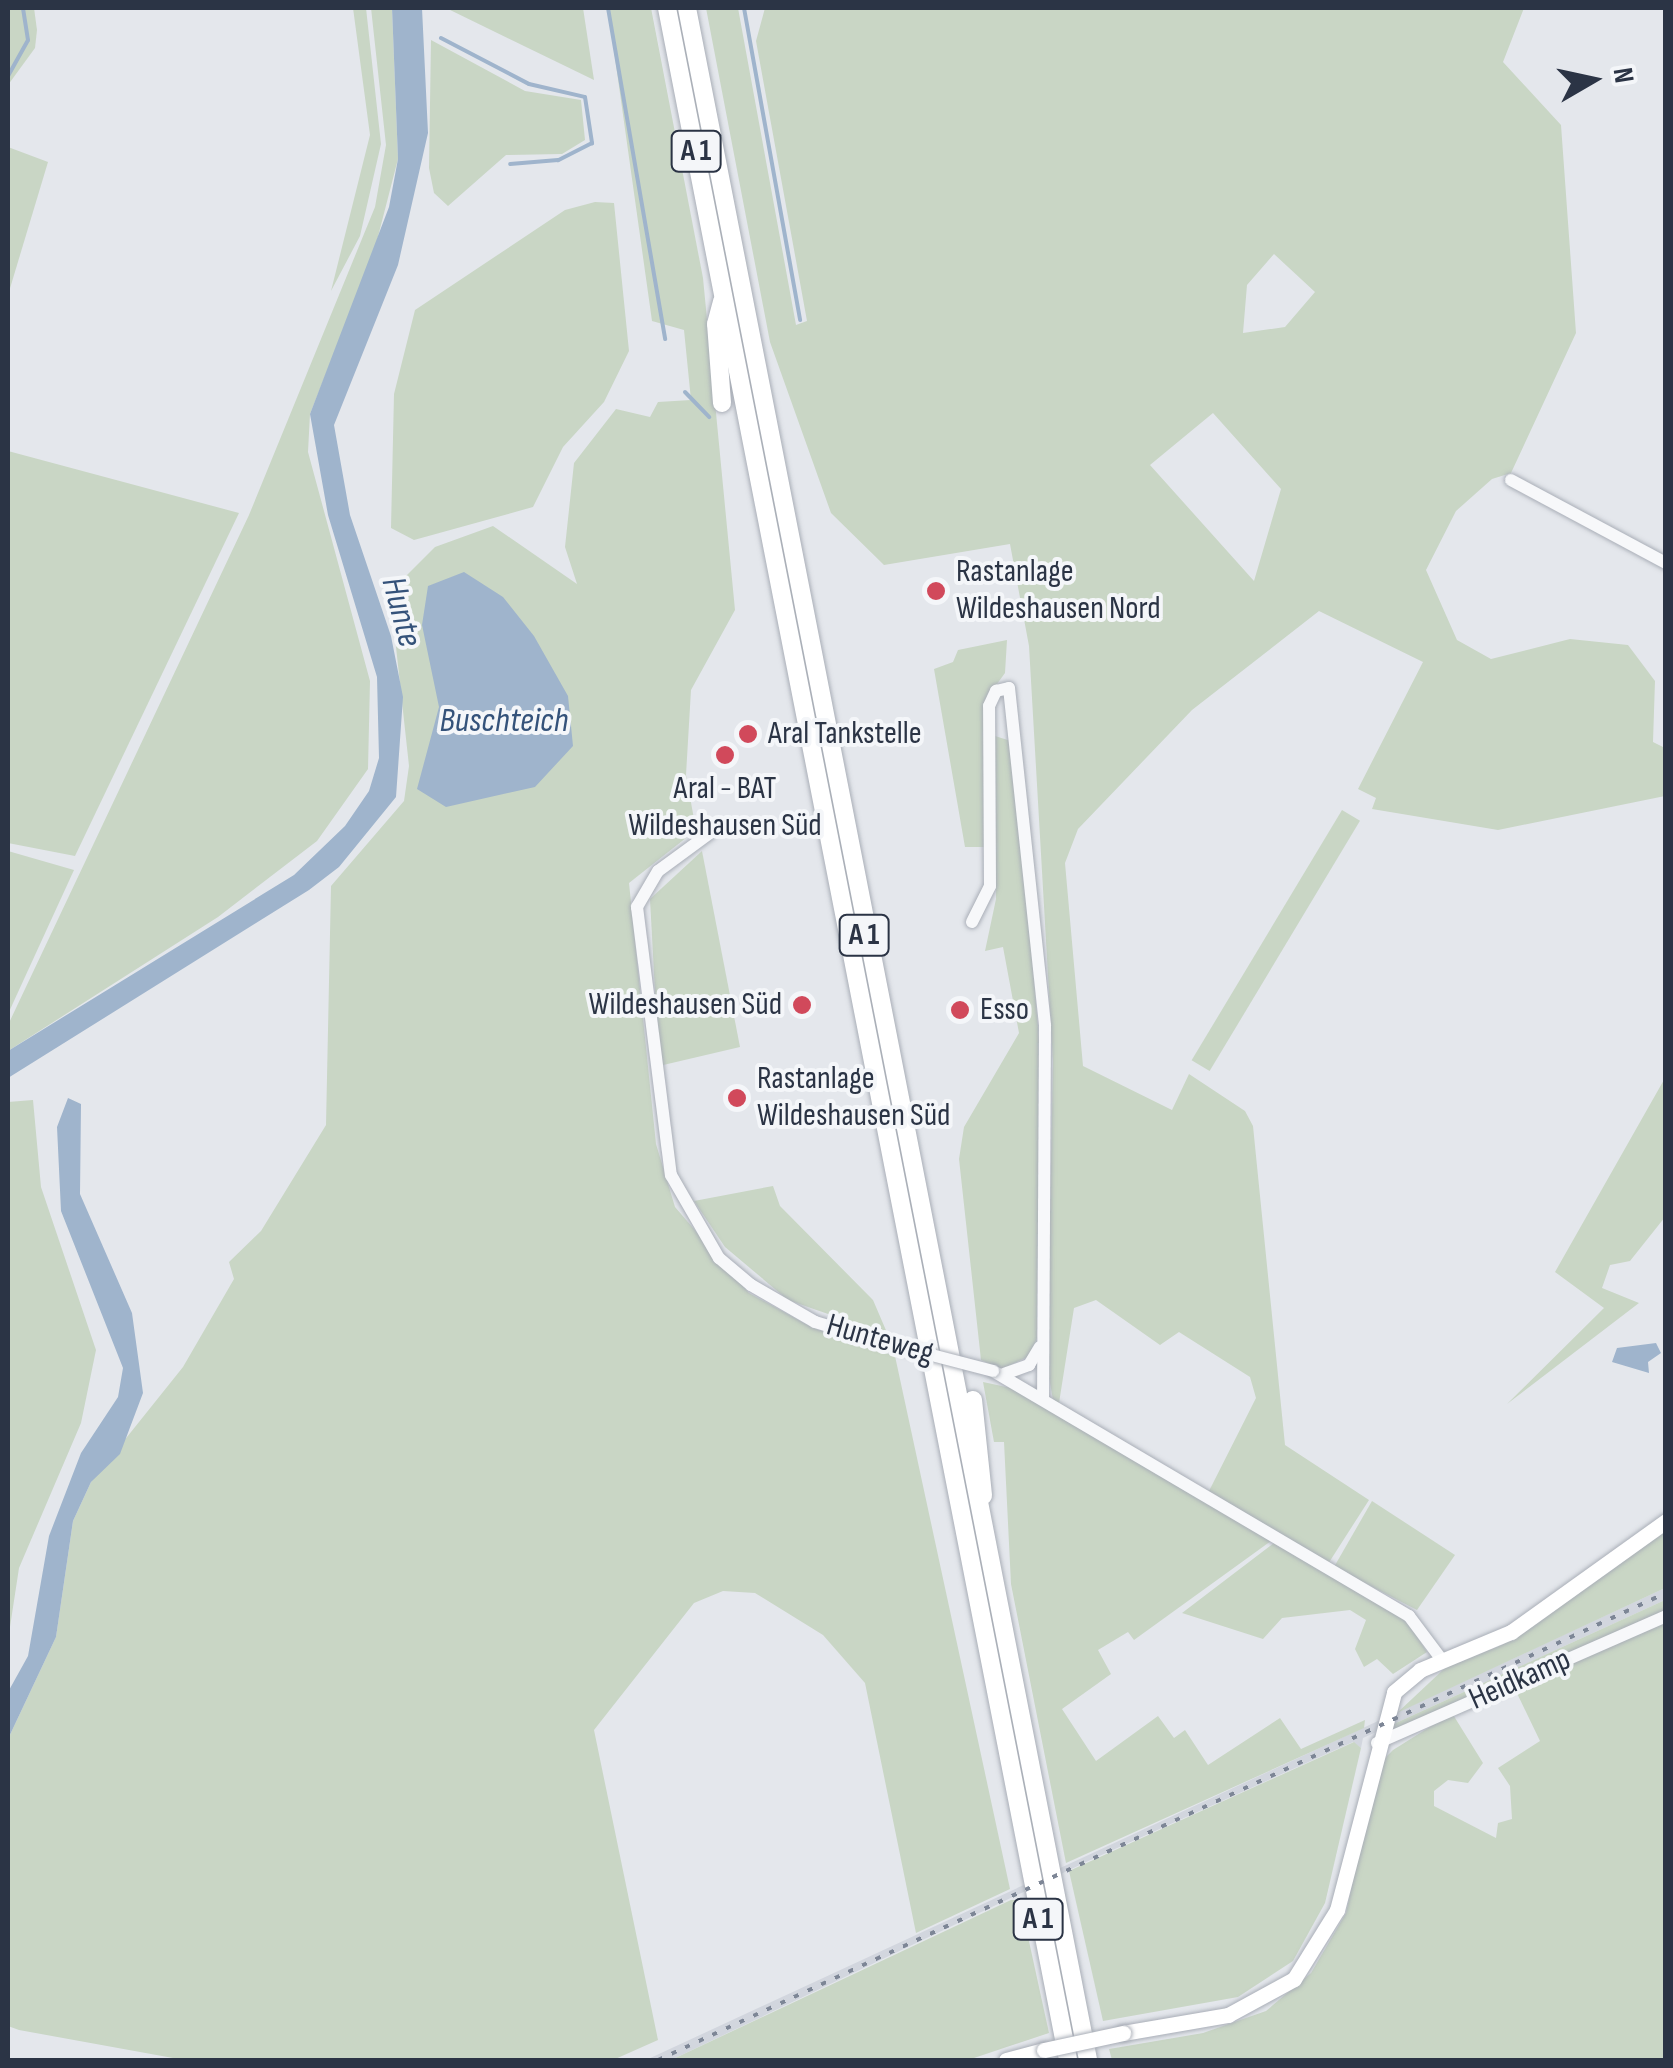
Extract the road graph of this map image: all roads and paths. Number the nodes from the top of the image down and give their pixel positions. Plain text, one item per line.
1 (667, 8) edge
2 (687, 8) edge
3 (724, 295) junction
4 (722, 403) dead end
5 (1511, 480) dead end
6 (1666, 563) edge
7 (710, 834) dead end
8 (972, 922) dead end
9 (1041, 1346) junction
10 (998, 1373) junction
11 (1043, 1397) junction
12 (973, 1400) dead end
13 (1666, 1520) edge
14 (982, 1545) junction
15 (1666, 1616) edge
16 (1442, 1660) junction
17 (1376, 1743) junction
18 (1006, 2060) edge
19 (1068, 2060) edge
20 (1088, 2060) edge

1 - 3 highway, A 1
2 - 14 highway, A 1
3 - 4 highway
3 - 19 highway, A 1
5 - 6 street
7 - 10 street, Hunteweg, bridge
8 - 9 street
9 - 10 street
9 - 11 street
10 - 11 street, Hunteweg
11 - 16 street, Hunteweg
12 - 14 highway
13 - 16 main road
14 - 20 highway, A 1
15 - 17 street, Heidkamp
16 - 17 main road
17 - 18 main road, bridge

